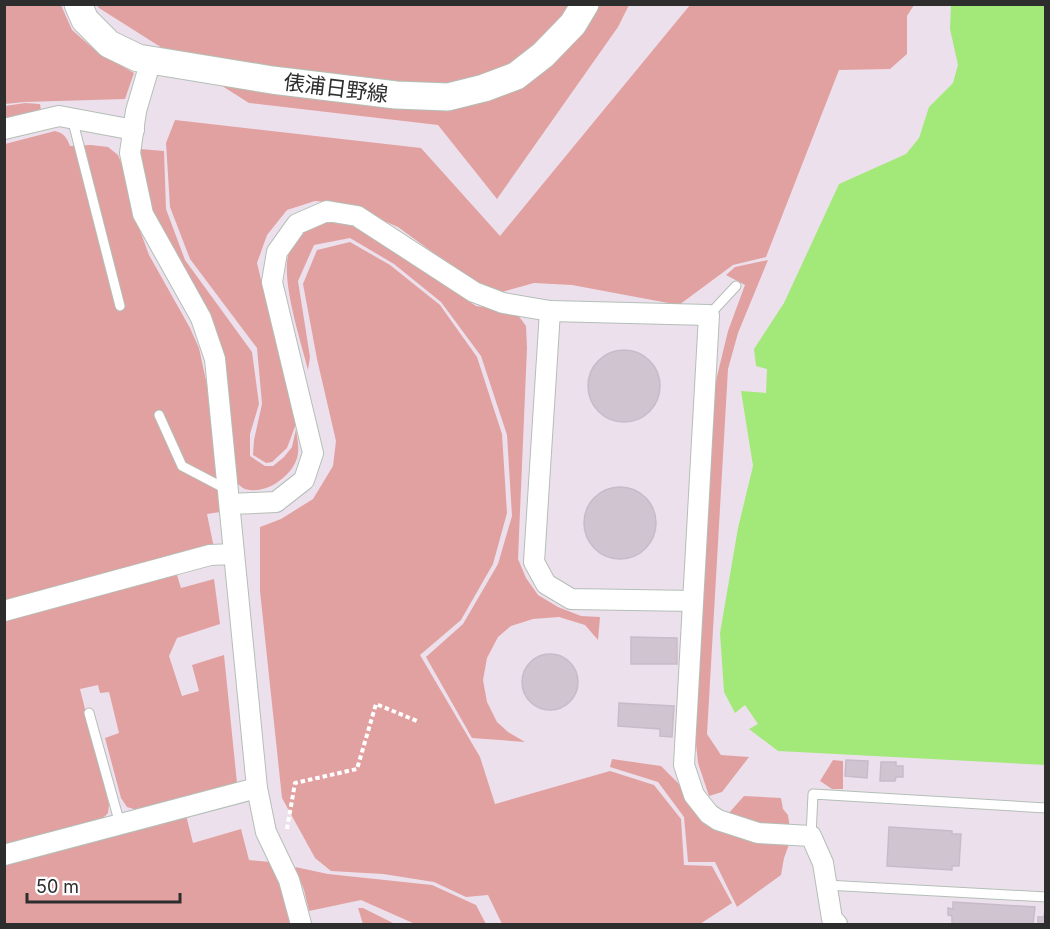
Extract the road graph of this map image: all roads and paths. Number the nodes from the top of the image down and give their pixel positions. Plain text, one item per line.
1 (78, 4) edge
2 (585, 4) edge
3 (151, 60) junction
4 (72, 118) junction
5 (4, 129) edge
6 (134, 130) junction
7 (736, 286) dead end
8 (120, 306) dead end
9 (549, 311) junction
10 (709, 315) junction
11 (159, 415) dead end
12 (229, 497) junction
13 (234, 554) junction
14 (693, 601) junction
15 (4, 611) edge
16 (89, 713) dead end
17 (417, 721) dead end
18 (257, 788) junction
19 (1046, 808) edge
20 (120, 824) junction
21 (811, 836) junction
22 (4, 855) edge
23 (285, 871) junction
24 (826, 885) junction
25 (1046, 897) edge
26 (301, 924) edge
27 (837, 924) edge

1 - 3 main road, 俵浦日野線
2 - 3 main road, 俵浦日野線
3 - 6 street
4 - 5 street
4 - 6 street
4 - 8 lane
6 - 12 street
7 - 10 lane
9 - 10 street
9 - 12 street
9 - 14 street
10 - 14 street
11 - 12 lane
12 - 13 street
13 - 15 street
13 - 18 street
14 - 21 street
16 - 20 lane
17 - 23 path
18 - 20 street
18 - 23 street
19 - 21 lane
20 - 22 street
21 - 24 street
23 - 26 street
24 - 25 lane
24 - 27 street

